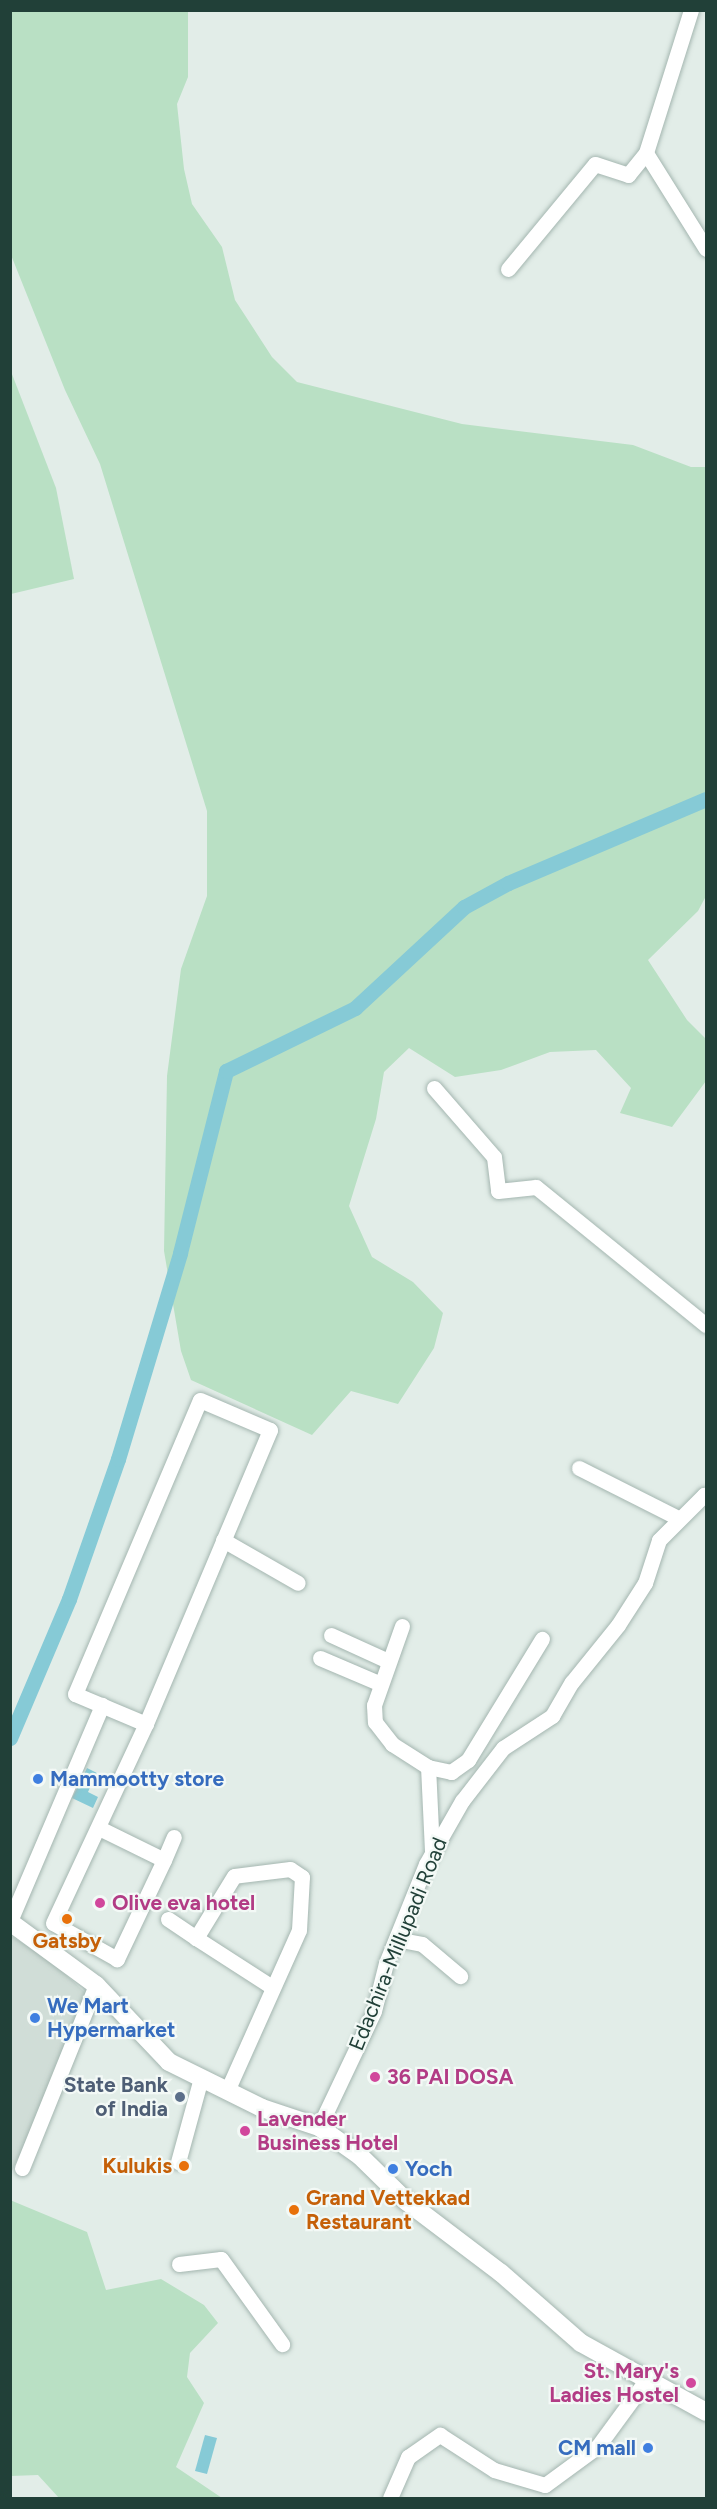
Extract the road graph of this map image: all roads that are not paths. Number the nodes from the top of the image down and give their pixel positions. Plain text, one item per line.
1 (691, 10) edge
2 (646, 153) junction
3 (706, 249) edge
4 (508, 268) dead end
5 (434, 1088) dead end
6 (706, 1325) edge
7 (579, 1468) dead end
8 (706, 1495) edge
9 (678, 1518) junction
10 (224, 1540) junction
11 (298, 1583) dead end
12 (402, 1626) dead end
13 (331, 1635) dead end
14 (542, 1639) dead end
15 (320, 1658) dead end
16 (388, 1661) junction
17 (381, 1684) junction
18 (102, 1705) junction
19 (146, 1724) junction
20 (428, 1767) junction
21 (99, 1828) junction
22 (174, 1837) dead end
23 (432, 1851) junction
24 (164, 1860) junction
25 (168, 1919) dead end
26 (10, 1922) edge
27 (196, 1938) junction
28 (396, 1939) junction
29 (460, 1977) dead end
30 (96, 1986) junction
31 (272, 1987) junction
32 (201, 2078) junction
33 (227, 2091) junction
34 (319, 2127) junction
35 (178, 2162) dead end
36 (22, 2168) dead end
37 (179, 2264) dead end
38 (282, 2344) dead end
39 (647, 2379) junction
40 (706, 2412) edge
41 (390, 2499) edge

1 - 2 street
2 - 3 street
2 - 4 street
5 - 6 street
7 - 9 street
8 - 9 street, Edachira-Millupadi Road
9 - 23 street, Edachira-Millupadi Road
10 - 11 street
10 - 18 street
10 - 19 street
12 - 16 street
13 - 16 street
14 - 20 street
15 - 17 street
16 - 17 street
17 - 20 street
18 - 19 street
18 - 26 street
19 - 21 street
20 - 23 street
21 - 24 street
21 - 24 street
22 - 24 street
23 - 28 street, Edachira-Millupadi Road
25 - 27 street
26 - 30 main road
27 - 31 street
27 - 31 street
28 - 29 street
28 - 34 street, Edachira-Millupadi Road
30 - 32 main road
30 - 36 street
31 - 33 street
32 - 33 main road
32 - 35 street
33 - 34 main road
34 - 39 main road
37 - 38 street
39 - 40 main road
39 - 41 street

